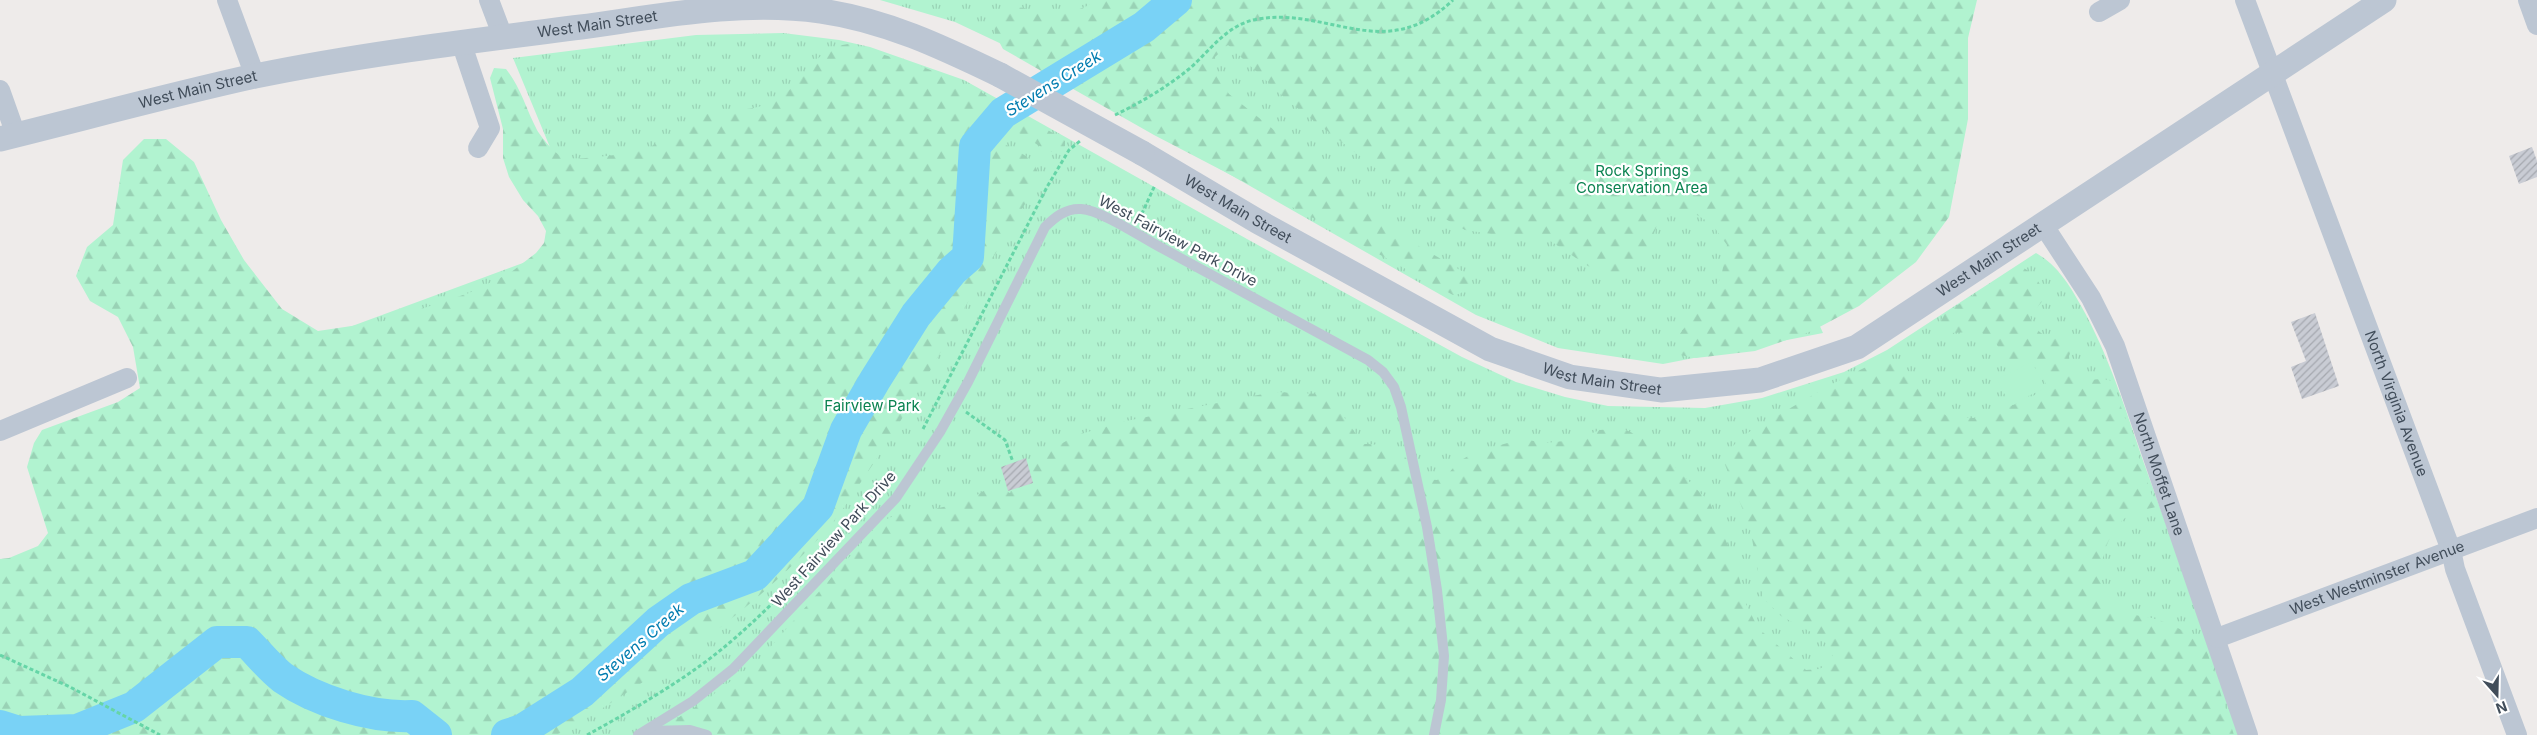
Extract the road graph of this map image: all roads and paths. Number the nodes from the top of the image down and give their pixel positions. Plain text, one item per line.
1 (227, 0) edge
2 (489, 0) edge
3 (2120, 0) edge
4 (2245, 0) edge
5 (2384, 0) edge
6 (2528, 0) edge
7 (820, 5) edge
8 (2099, 12) dead end
9 (2537, 25) edge
10 (503, 37) junction
11 (461, 42) junction
12 (2272, 74) junction
13 (255, 76) junction
14 (0, 90) edge
15 (8, 137) edge
16 (478, 148) dead end
17 (1156, 184) dead end
18 (2044, 226) junction
19 (1133, 232) junction
20 (127, 378) dead end
21 (955, 406) junction
22 (0, 431) edge
23 (1013, 462) dead end
24 (2537, 518) edge
25 (2451, 550) junction
26 (2216, 638) junction
27 (0, 654) edge
28 (643, 733) edge
29 (160, 735) edge
30 (707, 735) edge
31 (1434, 735) edge
32 (2248, 735) edge
33 (2517, 735) edge

1 - 13 street
2 - 10 street
3 - 8 street
4 - 12 street, North Virginia Avenue
5 - 12 street, West Main Street
6 - 9 street
7 - 10 street, West Main Street
7 - 18 street, West Main Street, bridge
10 - 11 street, West Main Street
11 - 13 street, West Main Street
11 - 16 street
12 - 18 street, West Main Street
12 - 25 street, North Virginia Avenue
13 - 15 street, West Main Street
14 - 15 street
17 - 19 path
18 - 26 street, North Moffet Lane
19 - 21 lane, West Fairview Park Drive
19 - 31 lane, West Fairview Park Drive
20 - 22 street
21 - 23 path
21 - 28 lane, West Fairview Park Drive
24 - 25 street, West Westminster Avenue
25 - 26 street, West Westminster Avenue
25 - 33 street, North Virginia Avenue
26 - 32 street, North Moffet Lane
27 - 29 path
28 - 30 lane, West Fairview Park Drive

